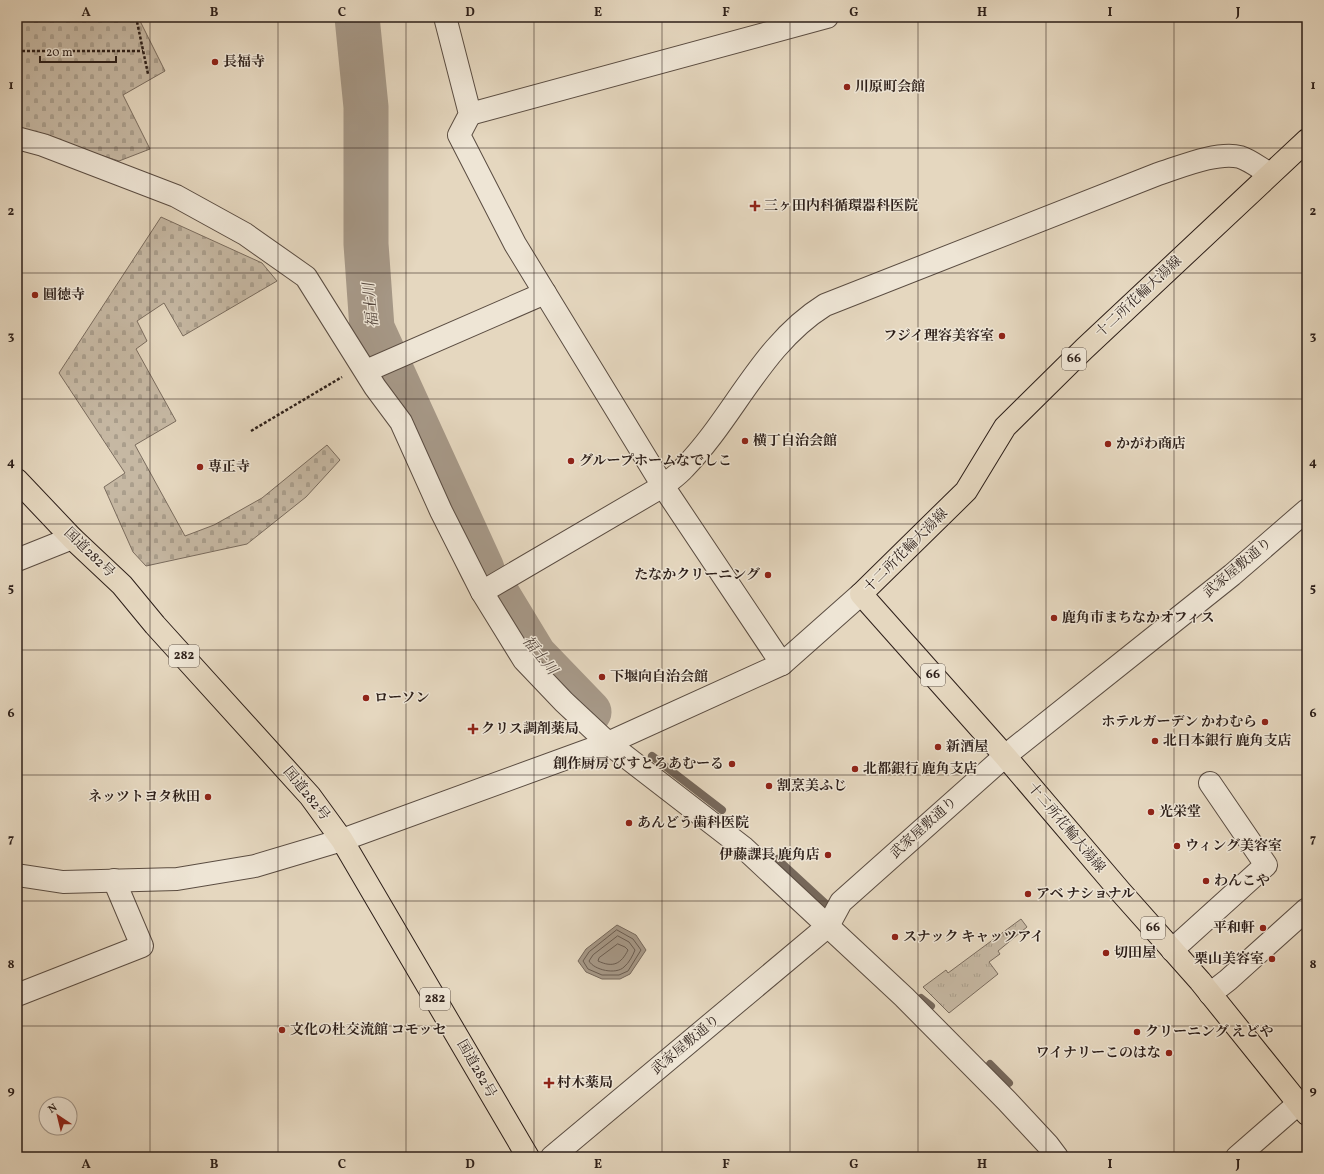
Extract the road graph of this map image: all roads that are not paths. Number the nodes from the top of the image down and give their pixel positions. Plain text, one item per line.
1 (445, 17) edge
2 (827, 17) edge
3 (470, 114) junction
4 (17, 138) edge
5 (1307, 140) edge
6 (1270, 174) junction
7 (545, 293) junction
8 (365, 369) junction
9 (17, 480) edge
10 (663, 486) junction
11 (1307, 510) edge
12 (72, 538) junction
13 (17, 560) edge
14 (482, 592) junction
15 (861, 594) junction
16 (782, 664) junction
17 (608, 743) junction
18 (1005, 756) junction
19 (1210, 783) dead end
20 (342, 840) junction
21 (17, 875) edge
22 (114, 880) junction
23 (1307, 909) edge
24 (828, 926) junction
25 (1172, 950) junction
26 (1210, 994) junction
27 (17, 995) edge
28 (1303, 1108) edge
29 (528, 1157) edge
30 (552, 1157) edge
31 (1057, 1157) edge
32 (1237, 1157) edge

1 - 3 street
2 - 3 street
3 - 7 street
4 - 8 street
5 - 6 main road, 十二所花輪大湯線 / 66
6 - 10 street
6 - 15 main road, 十二所花輪大湯線 / 66
7 - 8 street
7 - 10 street
8 - 14 street
9 - 12 main road, 国道282号 / 282
10 - 14 street
10 - 16 street
11 - 18 street, 武家屋敷通り
12 - 13 street
12 - 20 main road, 国道282号 / 282
14 - 17 street
15 - 16 street
15 - 18 main road, 十二所花輪大湯線 / 66
16 - 17 street
17 - 20 street
17 - 24 street
18 - 24 street, 武家屋敷通り
18 - 25 main road, 十二所花輪大湯線 / 66
19 - 25 street
20 - 22 street
20 - 29 main road, 国道282号 / 282
21 - 22 street
22 - 27 street
23 - 26 street
24 - 30 street, 武家屋敷通り
24 - 31 street
25 - 26 main road, 十二所花輪大湯線 / 66
26 - 28 main road, 十二所花輪大湯線 / 66
28 - 32 street

